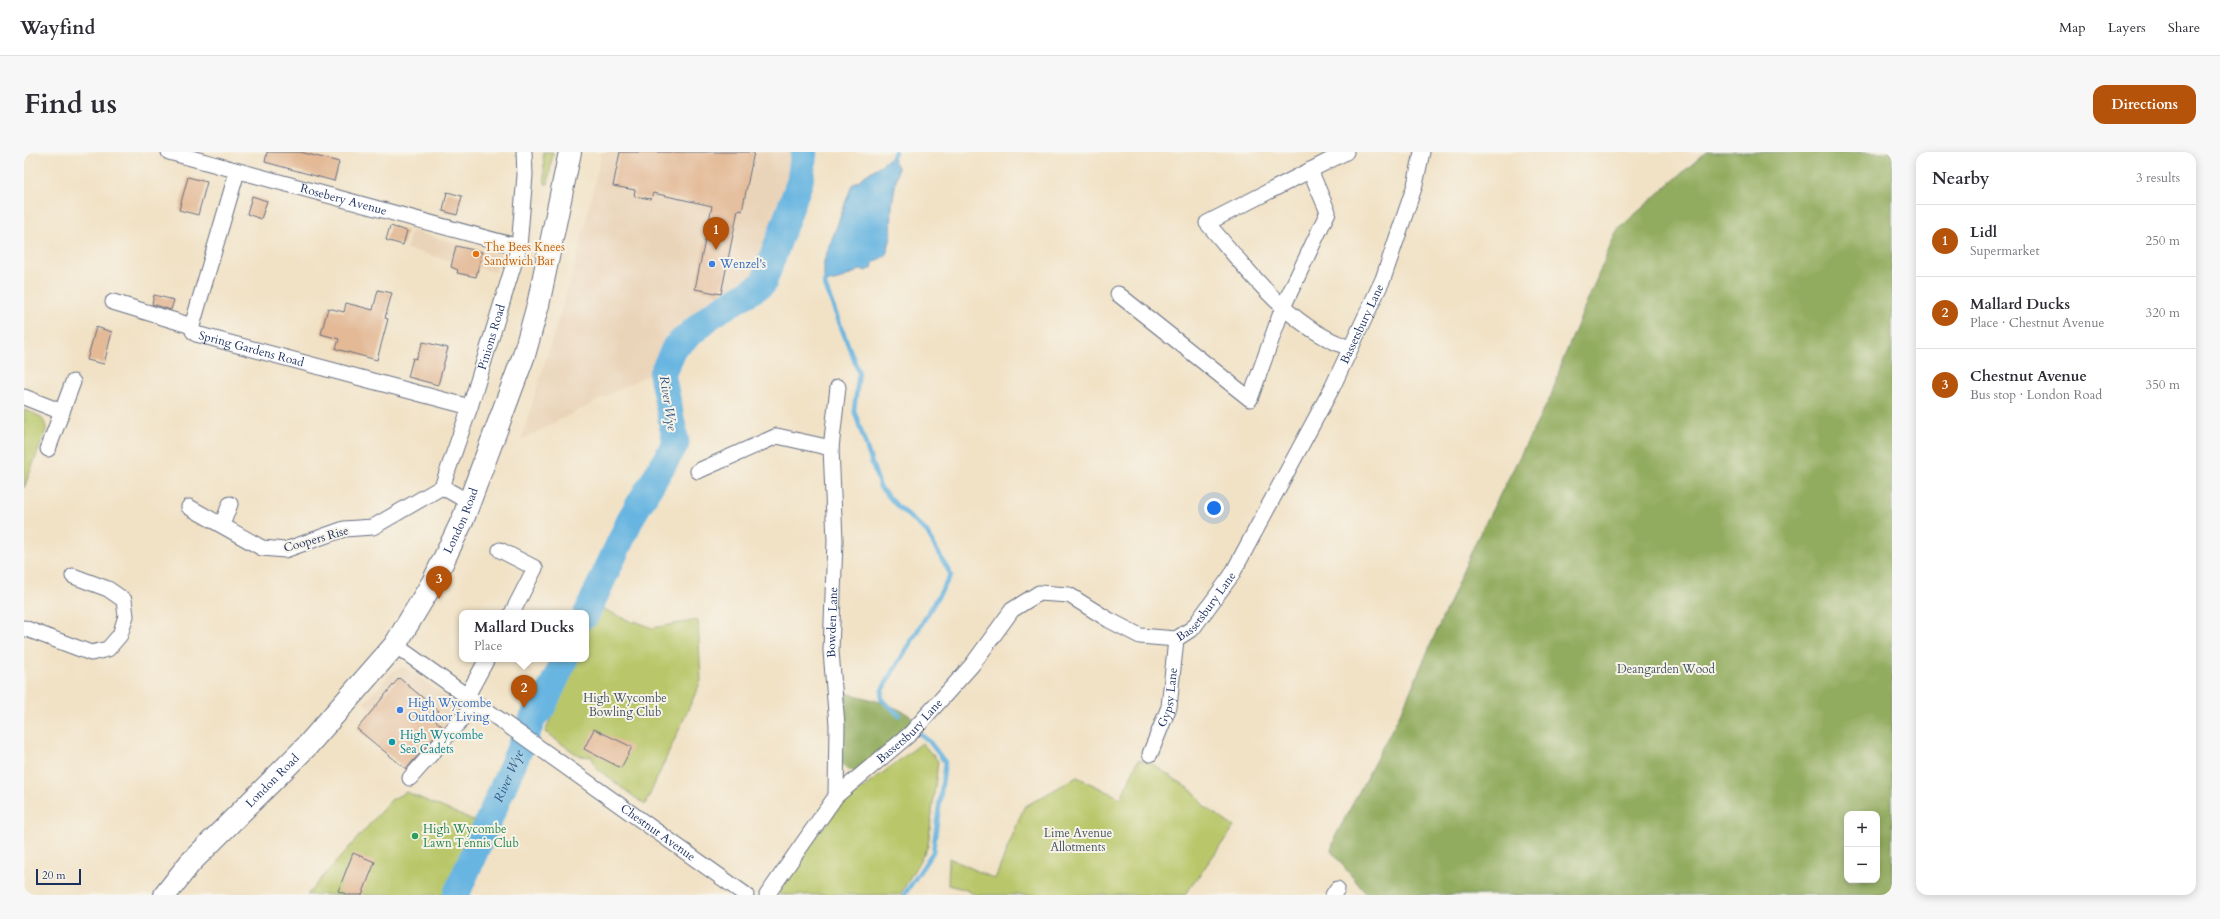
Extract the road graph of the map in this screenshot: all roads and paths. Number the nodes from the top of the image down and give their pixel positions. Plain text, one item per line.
1 (168, 152) edge
2 (524, 152) edge
3 (570, 152) edge
4 (1346, 152) edge
5 (1422, 152) edge
6 (1310, 170) junction
7 (237, 172) junction
8 (519, 247) junction
9 (1118, 294) dead end
10 (113, 302) dead end
11 (1283, 307) junction
12 (192, 326) junction
13 (1350, 348) junction
14 (73, 382) dead end
15 (838, 387) dead end
16 (24, 397) edge
17 (470, 407) junction
18 (62, 412) junction
19 (831, 448) junction
20 (48, 449) dead end
21 (698, 471) dead end
22 (442, 487) junction
23 (469, 502) junction
24 (230, 504) dead end
25 (189, 506) dead end
26 (222, 525) junction
27 (500, 550) dead end
28 (73, 576) dead end
29 (514, 610) edge
30 (24, 628) edge
31 (1176, 639) junction
32 (395, 645) junction
33 (486, 662) edge
34 (472, 700) junction
35 (1150, 754) dead end
36 (410, 778) dead end
37 (836, 796) junction
38 (165, 895) edge
39 (746, 895) edge
40 (767, 895) edge

1 - 7 street, Rosebery Avenue
2 - 8 street, Pinions Road
3 - 23 main road, London Road
4 - 6 street
5 - 13 street, Bassetsbury Lane
6 - 11 street
6 - 11 street
7 - 8 street, Rosebery Avenue
7 - 12 street, Spring Gardens Road
8 - 17 street, Pinions Road
9 - 11 street
10 - 12 street
11 - 13 street
12 - 17 street, Spring Gardens Road
13 - 31 street, Bassetsbury Lane
14 - 18 street
15 - 19 street, Bowden Lane
16 - 18 street
17 - 22 street, Pinions Road
18 - 20 street
19 - 21 street
19 - 37 street, Bowden Lane
22 - 23 street
22 - 26 street, Coopers Rise
23 - 32 main road, London Road
24 - 26 street
25 - 26 street, Coopers Rise
27 - 29 street
28 - 30 street
31 - 35 street, Gypsy Lane
31 - 37 street, Bassetsbury Lane
32 - 34 street, Chestnut Avenue
32 - 38 main road, London Road
33 - 34 street
34 - 36 street
34 - 39 street, Chestnut Avenue
37 - 40 street, Bassetsbury Lane

